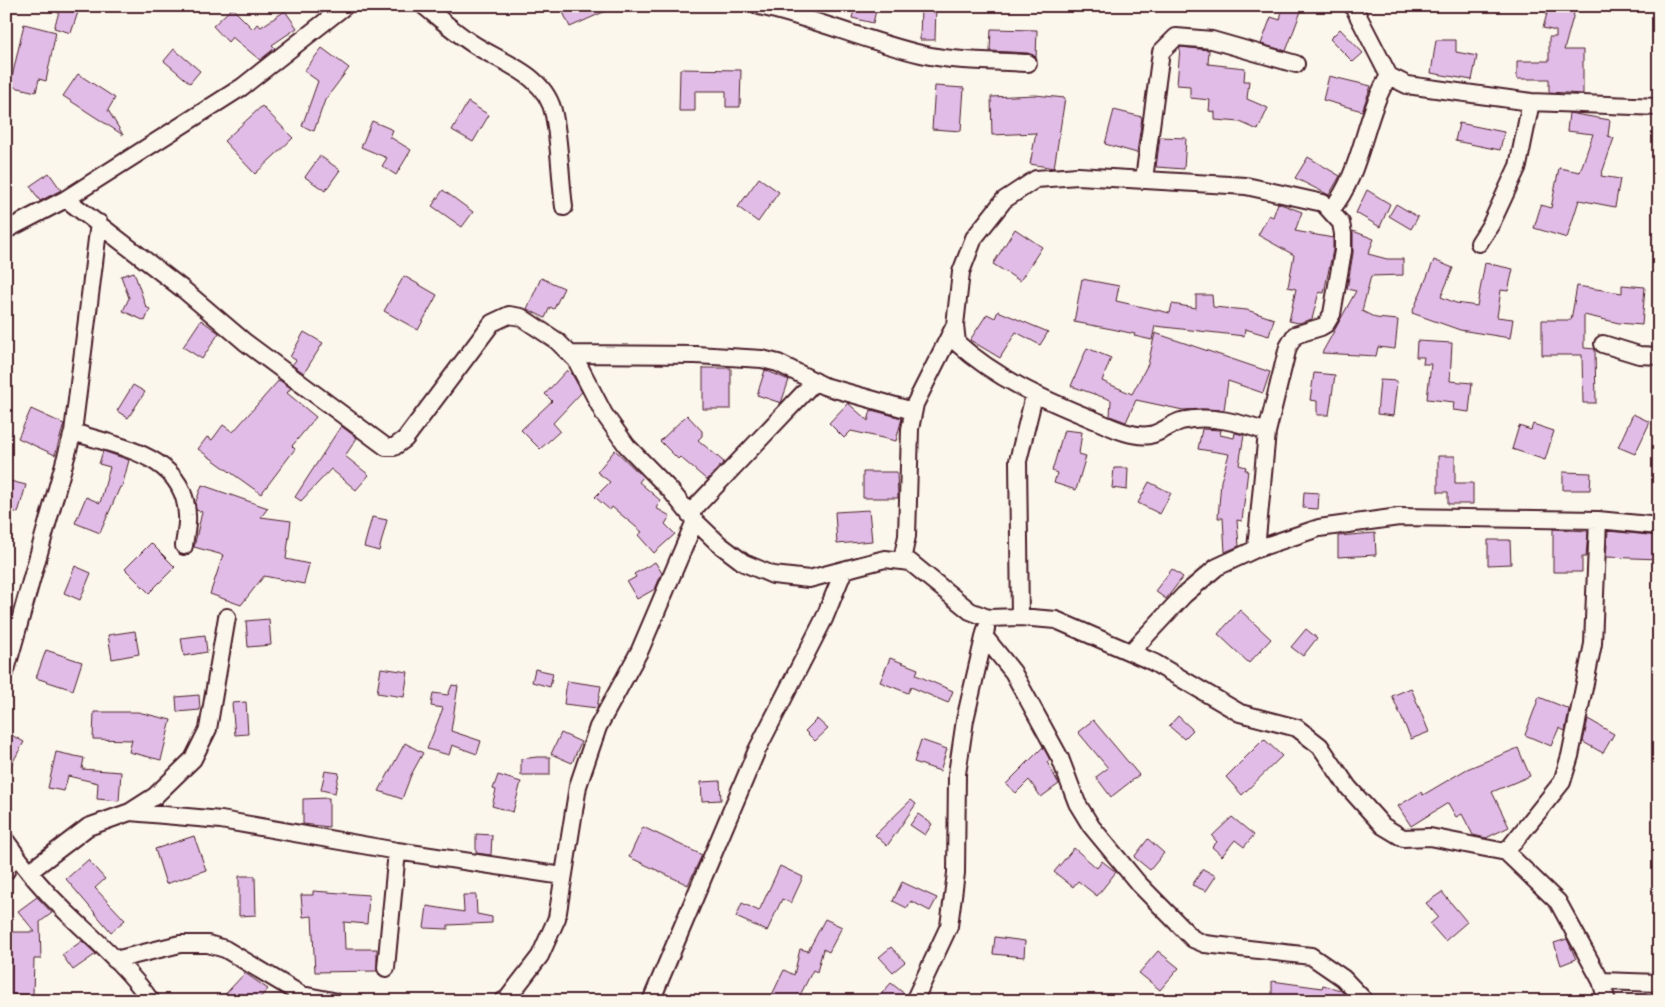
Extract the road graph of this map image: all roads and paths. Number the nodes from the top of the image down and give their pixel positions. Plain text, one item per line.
1 (345, 6) edge
2 (424, 6) edge
3 (759, 6) edge
4 (1353, 6) edge
5 (1028, 63) dead end
6 (1296, 64) dead end
7 (1389, 76) junction
8 (1531, 102) junction
9 (1659, 107) edge
10 (1144, 179) junction
11 (66, 199) junction
12 (564, 207) dead end
13 (1331, 210) junction
14 (98, 223) junction
15 (6, 230) edge
16 (1479, 243) dead end
17 (955, 325) junction
18 (1603, 344) dead end
19 (570, 354) junction
20 (1659, 356) edge
21 (815, 381) junction
22 (1034, 396) junction
23 (913, 411) junction
24 (73, 432) junction
25 (1267, 432) junction
26 (692, 518) junction
27 (1598, 520) junction
28 (1659, 526) edge
29 (184, 546) dead end
30 (1256, 549) junction
31 (902, 560) junction
32 (844, 570) junction
33 (1020, 617) junction
34 (227, 618) dead end
35 (988, 618) junction
36 (984, 636) junction
37 (1131, 652) junction
38 (6, 670) edge
39 (130, 812) junction
40 (10, 847) edge
41 (397, 851) junction
42 (1506, 852) junction
43 (6, 871) edge
44 (29, 872) junction
45 (563, 876) junction
46 (116, 960) junction
47 (386, 968) dead end
48 (1601, 981) junction
49 (1659, 983) edge
50 (151, 1001) edge
51 (333, 1001) edge
52 (504, 1001) edge
53 (652, 1001) edge
54 (914, 1001) edge
55 (1365, 1001) edge
56 (1607, 1001) edge

1 - 11 street
2 - 12 street
3 - 5 street
4 - 7 street
6 - 10 street
7 - 8 street
7 - 13 street
8 - 9 street
8 - 16 street
10 - 13 street
10 - 17 street
11 - 14 street
11 - 15 street
13 - 25 street
14 - 19 street
14 - 24 street
17 - 22 street
17 - 23 street
18 - 20 street
19 - 21 street
19 - 26 street
21 - 23 street
21 - 26 street
22 - 25 street
22 - 33 street
23 - 31 street
24 - 29 street
24 - 38 street
25 - 30 street
26 - 32 street
26 - 45 street
27 - 28 street
27 - 30 street
27 - 42 street
30 - 37 street
31 - 32 street
31 - 35 street
32 - 53 street
33 - 35 street
33 - 37 street
34 - 39 street
35 - 36 street
36 - 54 street
36 - 55 street
37 - 42 street
39 - 41 street
39 - 44 street
40 - 43 street
40 - 44 street
41 - 45 street
41 - 47 street
42 - 48 street
44 - 46 street
45 - 52 street
46 - 50 street
46 - 51 street
48 - 49 street
48 - 56 street

